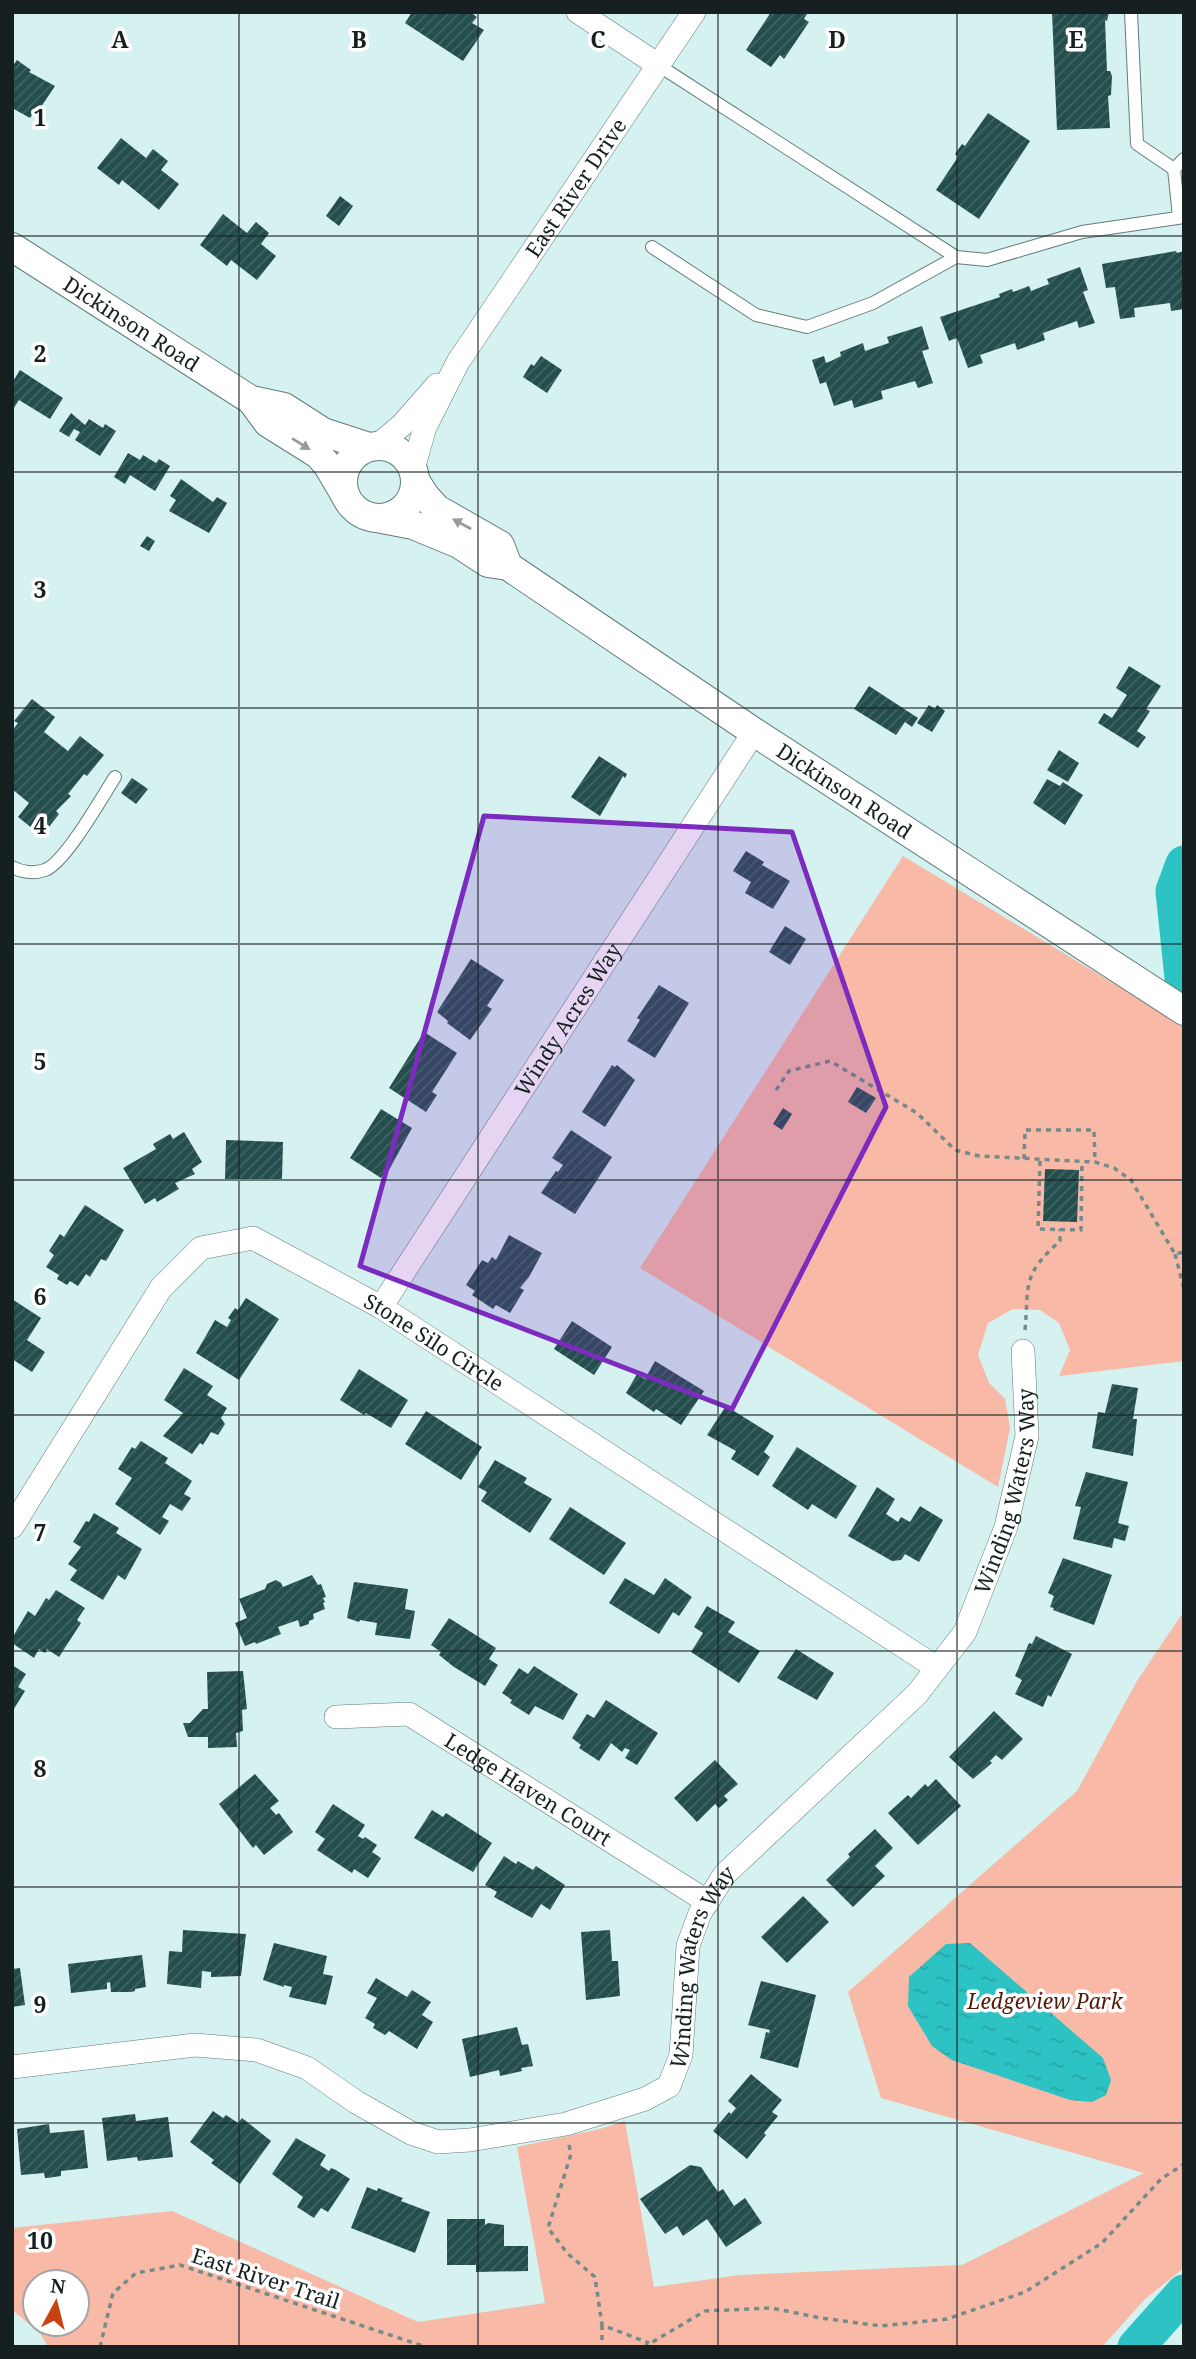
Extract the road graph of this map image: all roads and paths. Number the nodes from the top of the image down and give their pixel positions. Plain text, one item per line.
1 (578, 12) edge
2 (694, 12) edge
3 (1130, 12) edge
4 (658, 65) junction
5 (1184, 159) edge
6 (1174, 169) junction
7 (1181, 217) edge
8 (12, 247) edge
9 (652, 247) dead end
10 (956, 257) junction
11 (458, 362) junction
12 (251, 400) junction
13 (373, 447) junction
14 (414, 475) junction
15 (347, 499) junction
16 (377, 518) junction
17 (508, 566) junction
18 (754, 732) junction
19 (116, 777) dead end
20 (12, 867) edge
21 (1184, 1011) edge
22 (776, 1090) dead end
23 (1024, 1159) junction
24 (1040, 1160) junction
25 (1082, 1161) junction
26 (1095, 1161) junction
27 (1060, 1229) junction
28 (1184, 1252) edge
29 (1175, 1254) junction
30 (1184, 1289) edge
31 (381, 1307) junction
32 (1023, 1352) joint
33 (12, 1527) edge
34 (937, 1668) junction
35 (336, 1717) dead end
36 (708, 1902) junction
37 (12, 2067) edge
38 (566, 2124) junction
39 (1184, 2164) edge
40 (602, 2325) junction
41 (649, 2343) junction
42 (100, 2347) edge
43 (426, 2347) edge
44 (602, 2347) edge
45 (644, 2347) edge

1 - 4 street
2 - 4 street, East River Drive
3 - 6 lane
4 - 10 lane
4 - 11 street, East River Drive
5 - 6 lane
6 - 7 lane
7 - 10 lane
8 - 12 street, Dickinson Road
9 - 10 lane
11 - 13 street, East River Drive
11 - 14 street, East River Drive
12 - 13 street, Dickinson Road
12 -> 15 street, Dickinson Road
13 - 14 street
13 - 15 street
14 - 16 street
17 -> 14 street, Dickinson Road
15 - 16 street
16 - 17 street, Dickinson Road
17 - 18 street, Dickinson Road
18 - 21 street, Dickinson Road
18 - 31 street, Windy Acres Way
19 - 20 lane
22 - 23 path
23 - 24 path
23 - 26 path
24 - 25 path
24 - 27 path
25 - 26 path
25 - 27 path
26 - 29 path
27 - 32 path
28 - 29 path
29 - 30 path
31 - 33 street, Stone Silo Circle
31 - 34 street, Stone Silo Circle
32 - 34 street, Winding Waters Way
34 - 36 street, Winding Waters Way
35 - 36 street, Ledge Haven Court
36 - 38 street, Winding Waters Way
37 - 38 street, Winding Waters Way
38 - 40 path
39 - 41 path
40 - 41 path
40 - 44 path
41 - 45 path
42 - 43 path, East River Trail

